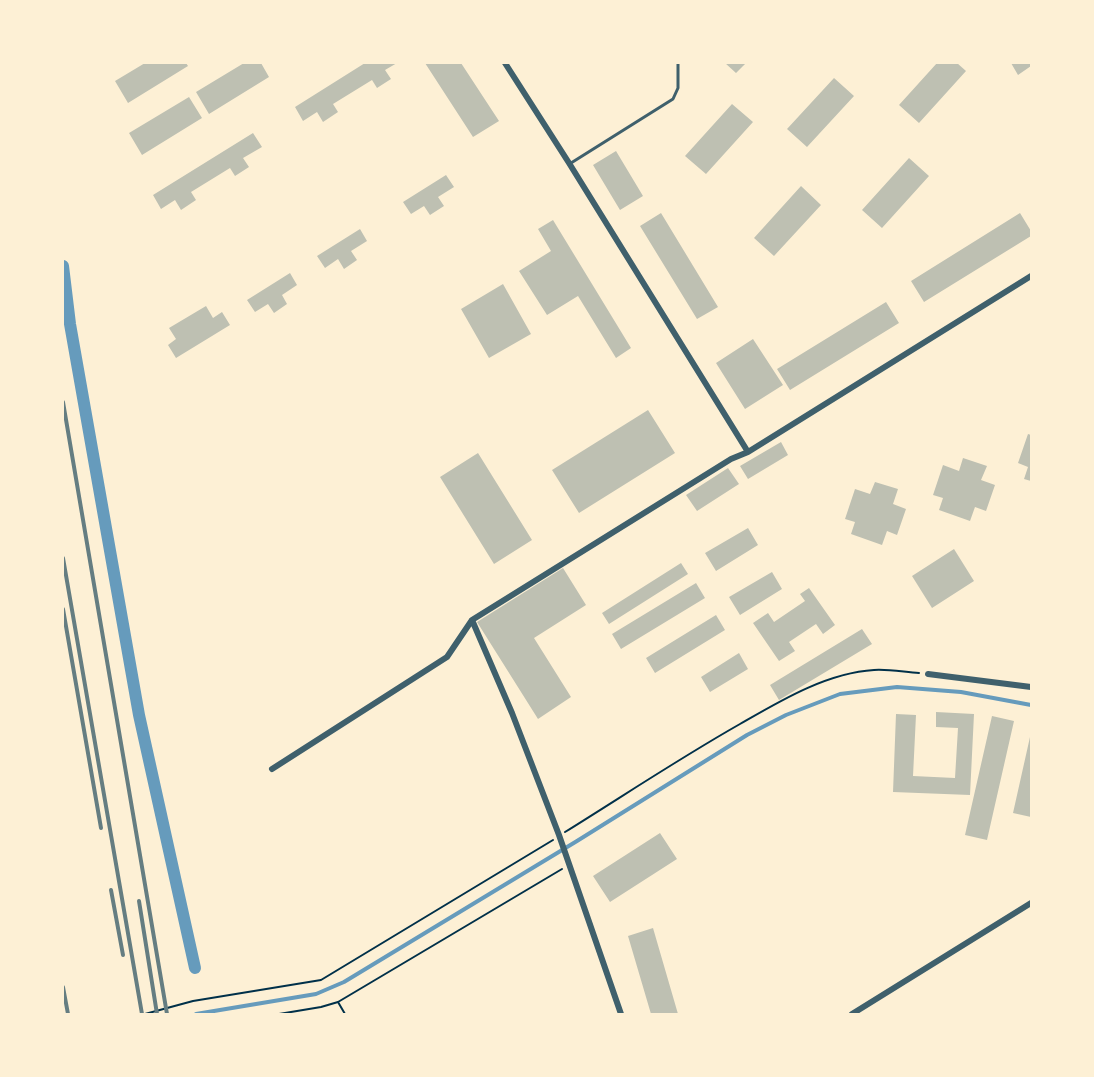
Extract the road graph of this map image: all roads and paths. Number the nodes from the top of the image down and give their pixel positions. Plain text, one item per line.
1 (505, 63) edge
2 (678, 63) edge
3 (569, 164) junction
4 (1031, 276) edge
5 (748, 452) junction
6 (472, 620) junction
7 (928, 674) joint
8 (1031, 687) edge
9 (272, 769) dead end
10 (559, 836) junction
11 (570, 865) junction
12 (1031, 903) edge
13 (338, 1002) junction
14 (145, 1014) edge
15 (279, 1014) edge
16 (345, 1014) edge
17 (621, 1014) edge
18 (852, 1014) edge

1 - 3 street
2 - 3 lane
3 - 5 street
4 - 5 street
5 - 6 street
6 - 9 street
6 - 10 street
7 - 8 street
7 - 10 path
10 - 11 street
10 - 14 path
11 - 13 path
11 - 17 street
12 - 18 street
13 - 15 path
13 - 16 path

